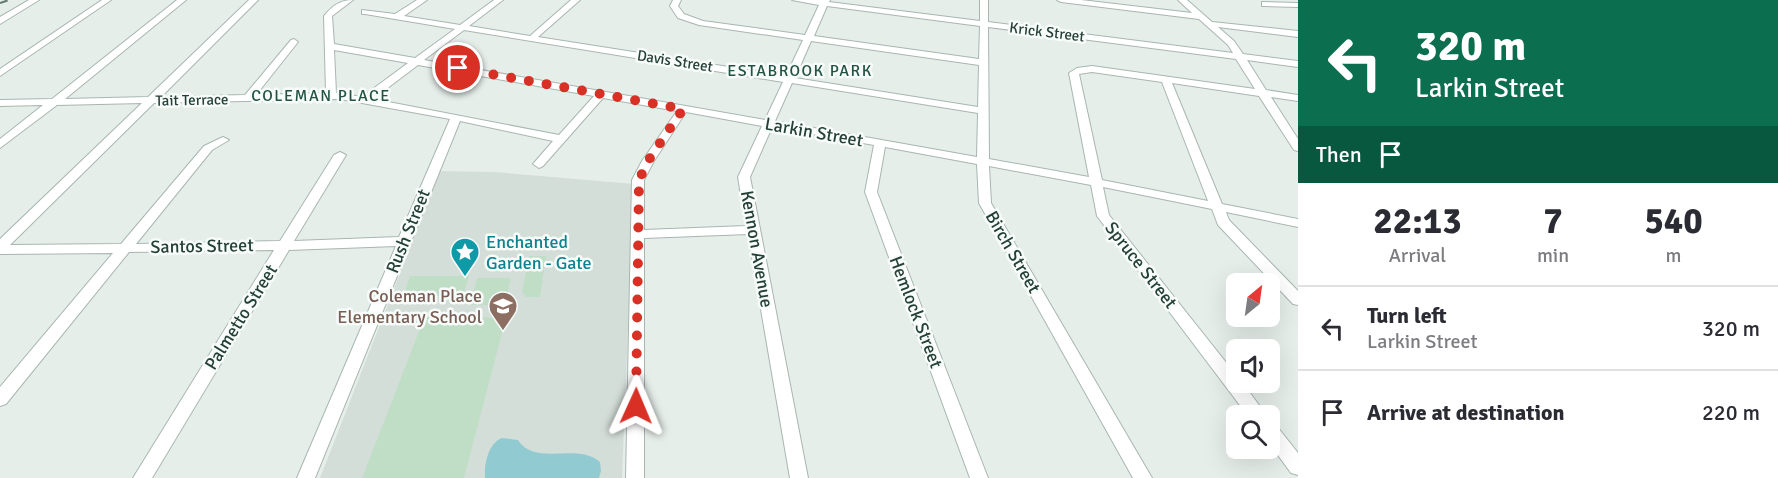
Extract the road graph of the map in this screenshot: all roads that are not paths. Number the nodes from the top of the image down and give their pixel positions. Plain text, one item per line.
1 (35, 0) edge
2 (107, 0) edge
3 (182, 0) edge
4 (254, 0) edge
5 (349, 0) edge
6 (423, 0) edge
7 (499, 0) edge
8 (576, 0) edge
9 (677, 0) edge
10 (796, 0) edge
11 (984, 0) edge
12 (1061, 0) edge
13 (1182, 0) edge
14 (825, 2) edge
15 (1265, 4) dead end
16 (1298, 5) edge
17 (365, 12) dead end
18 (396, 17) junction
19 (1202, 17) junction
20 (0, 21) edge
21 (985, 24) junction
22 (1211, 24) junction
23 (462, 28) junction
24 (1298, 34) edge
25 (531, 39) junction
26 (808, 39) junction
27 (294, 42) dead end
28 (328, 46) junction
29 (1241, 57) junction
30 (417, 61) junction
31 (985, 63) junction
32 (1298, 64) edge
33 (0, 73) edge
34 (789, 79) junction
35 (1166, 80) junction
36 (1264, 93) junction
37 (600, 95) junction
38 (330, 96) junction
39 (1298, 98) edge
40 (247, 99) junction
41 (366, 99) junction
42 (151, 100) junction
43 (53, 102) junction
44 (0, 103) edge
45 (683, 109) junction
46 (984, 111) junction
47 (456, 117) junction
48 (768, 124) junction
49 (561, 139) junction
50 (223, 140) dead end
51 (880, 143) junction
52 (0, 145) edge
53 (1298, 148) edge
54 (340, 155) dead end
55 (983, 161) junction
56 (539, 164) dead end
57 (1095, 182) junction
58 (1217, 207) junction
59 (1298, 223) edge
60 (754, 230) junction
61 (638, 234) junction
62 (404, 241) junction
63 (285, 245) junction
64 (126, 247) junction
65 (0, 248) edge
66 (1298, 300) edge
67 (0, 399) edge
68 (1249, 405) edge
69 (1280, 443) edge
70 (1298, 467) edge
71 (142, 478) edge
72 (306, 478) edge
73 (634, 478) edge
74 (799, 478) edge
75 (978, 478) edge
76 (1143, 478) edge

1 - 20 street
2 - 33 street
3 - 43 street
4 - 42 street
5 - 28 street
6 - 18 street
7 - 23 street
8 - 25 street
9 - 26 street
10 - 14 street, Krick Street
11 - 21 street, Birch Street
12 - 19 street
13 - 19 street
14 - 21 street, Krick Street
14 - 26 street, Kennon Avenue
15 - 16 street
17 - 18 street, Davis Street
18 - 23 street, Davis Street
19 - 22 street
21 - 29 street, Krick Street
21 - 31 street, Birch Street
22 - 24 street
22 - 29 street
23 - 25 street, Davis Street
23 - 30 street
25 - 34 street, Davis Street
26 - 31 street
26 - 34 street, Kennon Avenue
27 - 40 street
28 - 30 street, Larkin Street
28 - 38 street
29 - 32 street, Krick Street
29 - 36 street
30 - 37 street, Larkin Street
30 - 41 street
31 - 46 street, Birch Street
34 - 46 street, Davis Street
34 - 48 street, Kennon Avenue
35 - 36 street
35 - 57 street, Spruce Street
35 - 58 street
36 - 39 street
36 - 53 street
37 - 45 street, Larkin Street
37 - 49 street
38 - 40 street, Tait Terrace
38 - 41 street, Tait Terrace
40 - 42 street, Tait Terrace
41 - 47 street, Tait Terrace
42 - 43 street, Tait Terrace
42 - 65 street
43 - 44 street, Tait Terrace
43 - 52 street
45 - 48 street, Larkin Street
45 - 61 street
46 - 55 street, Birch Street
47 - 49 street, Tait Terrace
47 - 62 street, Rush Street
48 - 51 street, Larkin Street
48 - 60 street, Kennon Avenue
49 - 56 street
50 - 64 street
51 - 55 street, Larkin Street
51 - 75 street, Hemlock Street
54 - 63 street, Palmetto Street
55 - 57 street, Larkin Street
55 - 76 street, Birch Street
57 - 58 street, Larkin Street
57 - 68 street, Spruce Street
58 - 59 street, Larkin Street
58 - 66 street
60 - 61 street
60 - 74 street, Kennon Avenue
61 - 73 street
62 - 63 street, Santos Street
62 - 72 street, Rush Street
63 - 64 street, Santos Street
63 - 71 street, Palmetto Street
64 - 65 street, Santos Street
64 - 67 street
69 - 70 street

